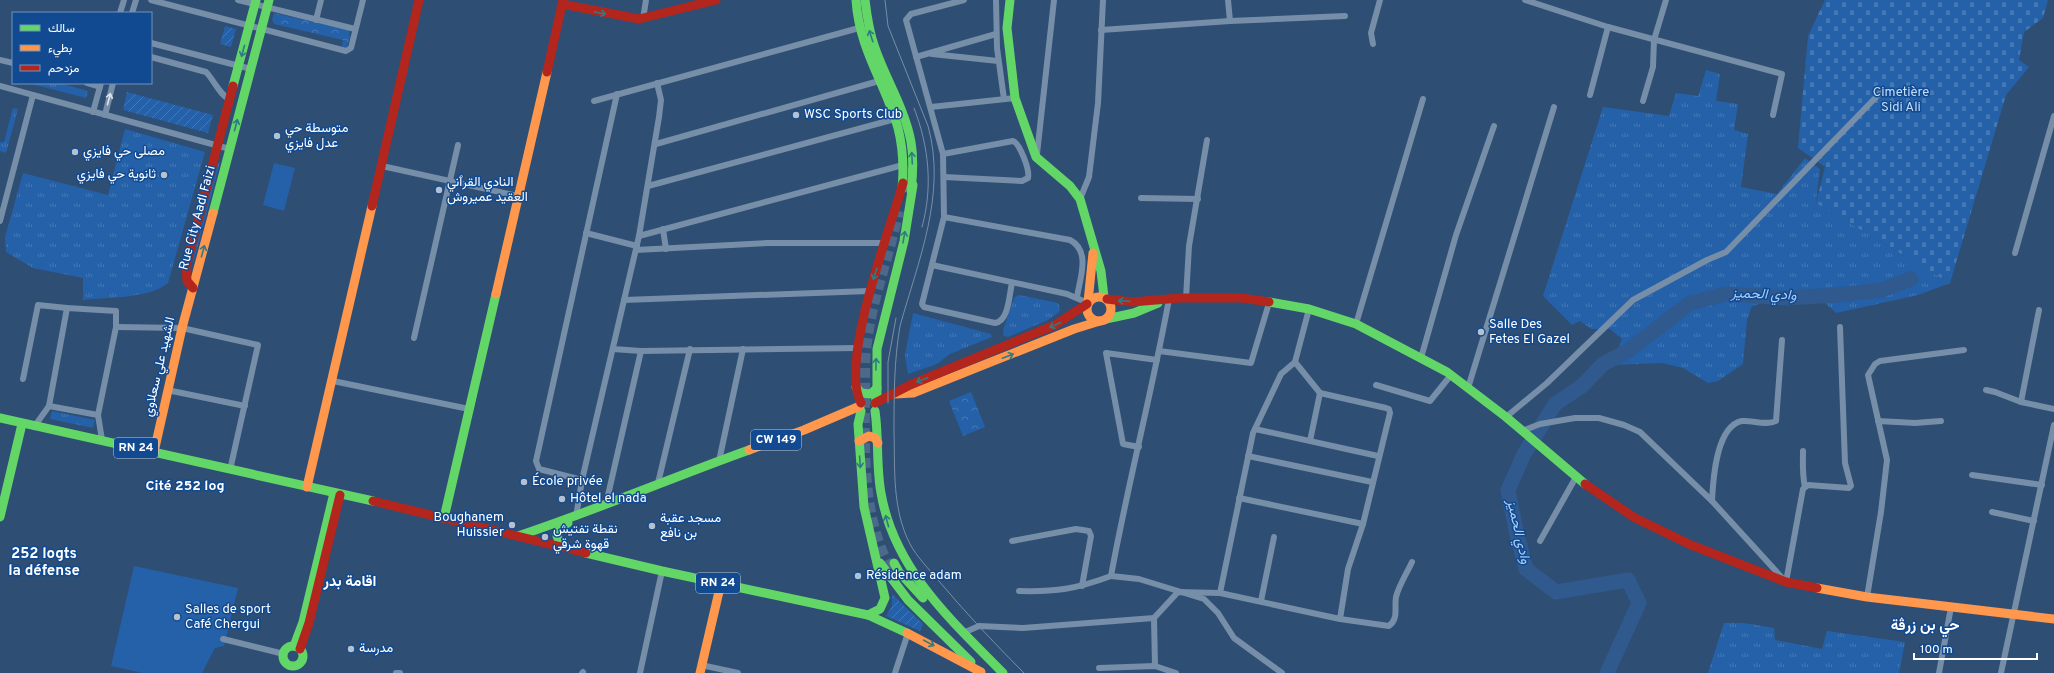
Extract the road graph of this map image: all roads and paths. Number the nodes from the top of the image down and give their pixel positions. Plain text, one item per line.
1 (124, 0) edge
2 (136, 0) edge
3 (152, 0) edge
4 (238, 0) edge
5 (321, 0) edge
6 (363, 0) edge
7 (420, 0) edge
8 (646, 0) edge
9 (716, 0) edge
10 (856, 0) edge
11 (866, 0) edge
12 (964, 0) edge
13 (996, 0) edge
14 (1010, 0) edge
15 (1054, 0) edge
16 (1103, 0) edge
17 (1228, 0) edge
18 (1380, 0) edge
19 (1525, 0) edge
20 (1666, 0) edge
21 (256, 2) edge
22 (563, 2) edge
23 (268, 4) edge
24 (120, 12) edge
25 (132, 12) edge
26 (1345, 16) dead end
27 (643, 19) junction
28 (316, 20) junction
29 (1230, 21) junction
30 (250, 26) junction
31 (1608, 27) junction
32 (859, 28) junction
33 (261, 29) junction
34 (355, 29) junction
35 (1101, 30) junction
36 (996, 34) junction
37 (1654, 40) junction
38 (152, 43) edge
39 (1373, 44) dead end
40 (929, 54) junction
41 (152, 57) edge
42 (916, 57) junction
43 (0, 60) edge
44 (998, 61) junction
45 (12, 63) edge
46 (239, 66) junction
47 (251, 69) junction
48 (879, 81) junction
49 (657, 83) junction
50 (113, 84) edge
51 (100, 85) edge
52 (0, 86) edge
53 (1882, 91) dead end
54 (617, 94) junction
55 (33, 95) junction
56 (1590, 95) dead end
57 (1015, 98) junction
58 (1004, 99) junction
59 (1423, 99) dead end
60 (230, 100) junction
61 (594, 101) dead end
62 (1643, 101) dead end
63 (931, 107) junction
64 (1554, 108) dead end
65 (93, 112) junction
66 (105, 115) junction
67 (1774, 115) dead end
68 (2054, 116) edge
69 (895, 119) junction
70 (1494, 126) dead end
71 (1207, 140) dead end
72 (656, 144) junction
73 (458, 145) dead end
74 (218, 146) junction
75 (230, 149) junction
76 (943, 154) junction
77 (1036, 157) junction
78 (903, 165) junction
79 (382, 166) junction
80 (944, 177) junction
81 (451, 181) junction
82 (903, 183) junction
83 (913, 185) junction
84 (648, 186) junction
85 (518, 196) junction
86 (1142, 198) dead end
87 (1080, 199) junction
88 (1198, 199) junction
89 (944, 217) junction
90 (0, 221) edge
91 (663, 229) junction
92 (586, 233) junction
93 (639, 236) junction
94 (885, 243) junction
95 (1092, 246) junction
96 (636, 248) junction
97 (666, 249) junction
98 (2015, 253) dead end
99 (932, 265) junction
100 (1012, 283) junction
101 (193, 288) junction
102 (869, 292) junction
103 (1078, 297) junction
104 (1106, 298) junction
105 (1186, 298) junction
106 (1169, 299) junction
107 (624, 300) junction
108 (1269, 302) junction
109 (1088, 303) junction
110 (67, 308) junction
111 (1309, 309) junction
112 (2039, 310) dead end
113 (1103, 320) junction
114 (1356, 324) junction
115 (116, 327) junction
116 (1840, 327) dead end
117 (182, 328) junction
118 (414, 338) dead end
119 (1782, 340) dead end
120 (858, 348) junction
121 (613, 349) junction
122 (690, 349) junction
123 (743, 349) junction
124 (1964, 350) dead end
125 (641, 351) junction
126 (1159, 351) junction
127 (1421, 358) junction
128 (1157, 360) junction
129 (1295, 362) junction
130 (970, 365) junction
131 (1451, 375) junction
132 (23, 379) dead end
133 (333, 381) junction
134 (1376, 385) dead end
135 (877, 388) junction
136 (1468, 388) junction
137 (167, 390) junction
138 (857, 390) junction
139 (1986, 390) dead end
140 (1320, 393) junction
141 (2021, 402) junction
142 (49, 406) junction
143 (245, 406) junction
144 (875, 406) junction
145 (861, 407) junction
146 (469, 409) junction
147 (2054, 409) edge
148 (98, 415) junction
149 (839, 416) junction
150 (1506, 417) junction
151 (0, 418) edge
152 (1878, 420) junction
153 (1941, 421) dead end
154 (22, 424) junction
155 (858, 424) junction
156 (2054, 425) edge
157 (34, 427) junction
158 (1255, 429) junction
159 (1522, 431) junction
160 (102, 440) junction
161 (859, 441) junction
162 (1310, 441) junction
163 (878, 443) junction
164 (1139, 447) junction
165 (1803, 451) dead end
166 (154, 452) junction
167 (1248, 456) junction
168 (1378, 456) junction
169 (719, 461) junction
170 (230, 470) junction
171 (1972, 475) dead end
172 (1576, 476) junction
173 (582, 480) junction
174 (1372, 482) junction
175 (658, 483) junction
176 (2042, 485) junction
177 (307, 486) junction
178 (1805, 486) junction
179 (337, 494) junction
180 (1239, 498) junction
181 (1712, 501) junction
182 (606, 504) junction
183 (1992, 512) dead end
184 (0, 517) edge
185 (444, 518) junction
186 (576, 518) junction
187 (2034, 521) junction
188 (1363, 524) junction
189 (560, 528) junction
190 (518, 536) junction
191 (1274, 537) dead end
192 (537, 540) junction
193 (1012, 541) dead end
194 (1540, 541) dead end
195 (569, 549) junction
196 (875, 552) junction
197 (1412, 562) dead end
198 (662, 571) junction
199 (1110, 576) junction
200 (1786, 582) junction
201 (721, 583) junction
202 (1082, 586) junction
203 (1019, 591) dead end
204 (1178, 592) junction
205 (1220, 593) junction
206 (1867, 597) junction
207 (1261, 601) junction
208 (1951, 607) junction
209 (2013, 613) junction
210 (868, 615) junction
211 (1154, 618) junction
212 (1340, 619) junction
213 (2054, 619) edge
214 (908, 633) junction
215 (963, 633) junction
216 (223, 639) dead end
217 (297, 648) junction
218 (284, 654) junction
219 (989, 659) junction
220 (1155, 666) junction
221 (291, 667) edge
222 (1099, 668) dead end
223 (700, 669) edge
224 (284, 673) edge
225 (396, 673) edge
226 (400, 673) edge
227 (640, 673) edge
228 (738, 673) edge
229 (895, 673) edge
230 (982, 673) edge
231 (1002, 673) edge
232 (1176, 673) edge
233 (1282, 673) edge
234 (1939, 673) edge
235 (2001, 673) edge

1 - 24 street
2 - 25 street
3 - 30 street
4 - 21 street
5 - 28 street
6 - 34 street
7 - 79 main road
8 - 27 street
9 - 27 main road
10 - 32 main road
83 -> 11 main road
12 - 42 street
13 - 36 street
14 - 57 main road
15 - 77 street
16 - 35 street
17 - 29 street
18 - 39 street
19 - 31 street
20 - 37 street
21 - 23 street
21 - 30 main road, Rue City Aadl Faizi
22 -> 27 main road
22 - 85 main road
23 - 28 street
23 - 33 main road, Rue City Aadl Faizi
26 - 29 street
28 - 34 street
29 - 35 street
30 - 33 street
30 -> 46 main road, Rue City Aadl Faizi
31 - 37 street
31 - 56 street
32 - 48 main road
32 - 49 street
33 - 34 street
33 - 47 main road, Rue City Aadl Faizi
35 - 87 street
36 - 40 street
36 - 44 street
37 - 62 street
37 - 67 street
38 - 46 street
40 - 42 street
40 - 44 street
41 - 60 street
42 - 63 street
43 - 45 street
44 - 58 street
46 - 47 street
46 - 60 main road, Rue City Aadl Faizi
75 -> 47 main road, Rue City Aadl Faizi
48 - 69 main road
48 - 72 street
49 - 54 street
49 - 72 street
66 -> 50 street
51 - 65 street
52 - 55 street
53 - 150 street
54 - 61 street
54 - 92 street
55 - 65 street
55 - 90 street
57 - 58 street
57 - 77 main road
58 - 63 street
59 - 114 street
60 - 74 main road, Rue City Aadl Faizi
63 - 76 street
64 - 136 street
65 - 66 street
66 - 74 street
68 - 98 street
69 - 78 main road
69 - 84 street
70 - 127 street
71 - 88 street
72 - 84 street
73 - 81 street
74 - 75 street
74 - 101 main road, Rue City Aadl Faizi
101 -> 75 main road, Rue City Aadl Faizi
76 - 80 street
76 - 80 street
77 - 87 main road
78 - 82 main road
78 - 91 street
79 - 81 street
79 - 133 main road
80 - 89 street
81 - 85 street
81 - 118 street
82 - 83 main road
82 - 94 main road
135 -> 83 main road
84 - 93 street
85 - 146 main road
86 - 88 street
87 - 95 main road
88 - 105 street
89 - 99 street
89 - 103 street
91 - 93 street
91 - 97 street
92 - 96 street
92 - 173 street
93 - 96 street
94 - 97 street
94 -> 102 main road
95 - 104 main road
95 - 109 main road
96 - 97 street
96 - 107 street
99 - 100 street
99 - 100 street
100 - 103 street
101 - 117 main road, الشهيد علي سعلاوي
102 - 107 street
102 - 120 main road
103 - 109 street
106 -> 104 main road
104 - 109 main road
104 - 113 main road
105 - 106 main road, CW 149
105 - 108 main road, CW 149
106 - 113 main road, CW 149
106 - 126 street
107 - 121 street
108 - 111 main road, CW 149
108 - 126 street
109 - 113 main road
109 -> 130 main road
110 - 115 street
110 - 132 street
110 - 142 street
111 - 114 main road, CW 149
111 - 129 street
112 - 141 street
130 -> 113 main road, CW 149
114 - 127 main road, CW 149
115 - 117 street
115 - 148 street
116 - 178 street
117 - 137 main road, الشهيد علي سعلاوي
117 - 143 street
119 - 181 street
120 - 123 street
120 - 138 main road
121 - 125 street
121 - 173 street
122 - 123 street
122 - 125 street
122 - 175 street
123 - 169 street
124 - 152 street
125 - 182 street
126 - 128 street
127 - 131 main road, CW 149
128 - 164 street
128 - 164 street
129 - 140 street
129 - 158 street
130 - 144 main road, CW 149
131 - 134 street
131 - 136 main road, CW 149
133 - 146 street
133 - 177 main road
135 - 138 main road
135 - 144 main road
136 - 150 main road, CW 149
137 - 143 street
137 - 166 main road, الشهيد علي سعلاوي
138 - 145 main road
138 - 149 main road
139 - 141 street
140 - 162 street
140 - 168 street
141 - 147 street
142 - 148 street
142 - 157 street
143 - 170 street
144 - 145 main road, CW 149
144 - 145 main road, CW 149
144 - 163 main road
145 - 149 main road, CW 149
145 - 155 main road
146 - 185 main road
148 - 160 street
149 - 155 main road
149 - 169 main road, CW 149
150 - 159 main road, CW 149
151 - 154 main road, RN 24
152 - 153 street
152 - 206 street
154 - 157 main road, RN 24
154 - 184 main road
155 - 161 main road
156 - 176 street
157 - 160 main road, RN 24
158 - 162 street
158 - 167 street
159 - 172 main road, CW 149
159 - 181 street
160 - 166 main road, RN 24
161 - 163 main road
161 -> 196 main road
162 - 168 street
215 -> 163 main road
164 - 199 street
165 - 178 street
166 - 170 main road, RN 24
167 - 174 street
167 - 180 street
168 - 174 street
169 - 175 main road, CW 149
170 - 177 main road, RN 24
171 - 176 street
172 - 194 street
172 - 200 main road, CW 149
173 - 186 street
174 - 188 street
175 - 182 main road, CW 149
176 - 187 street
177 - 179 main road, RN 24
178 - 200 street
179 - 185 main road, RN 24
179 - 217 main road
180 - 188 street
180 - 205 street
181 - 200 street
182 - 186 main road, CW 149
183 - 187 street
185 - 190 main road, RN 24
186 - 189 main road
186 - 190 main road, CW 149
187 - 209 street
188 - 212 street
189 - 192 main road
189 - 195 main road
190 - 192 main road, RN 24
191 - 207 street
192 - 195 main road, RN 24
193 - 202 street
195 - 198 main road, RN 24
196 - 210 main road
196 - 230 main road
197 - 212 street
198 - 201 main road, RN 24
198 - 227 street
199 - 202 street
199 - 204 street
200 - 206 main road, CW 149
201 - 210 main road, RN 24
201 - 223 main road
202 - 203 street
204 - 205 street
204 - 211 street
204 - 233 street
205 - 207 street
206 - 208 main road, CW 149
207 - 212 street
208 - 209 main road, CW 149
208 - 234 street
209 - 213 main road, CW 149
209 - 235 street
210 - 214 main road, RN 24
211 - 215 street
211 - 220 street
214 - 229 street
214 -> 230 main road, RN 24
215 - 219 main road
216 - 218 street
217 - 218 main road
217 - 221 main road
218 - 221 main road
219 - 230 main road
219 - 231 main road
220 - 222 street
220 - 232 street
221 - 224 main road
223 - 228 street
225 - 226 street

